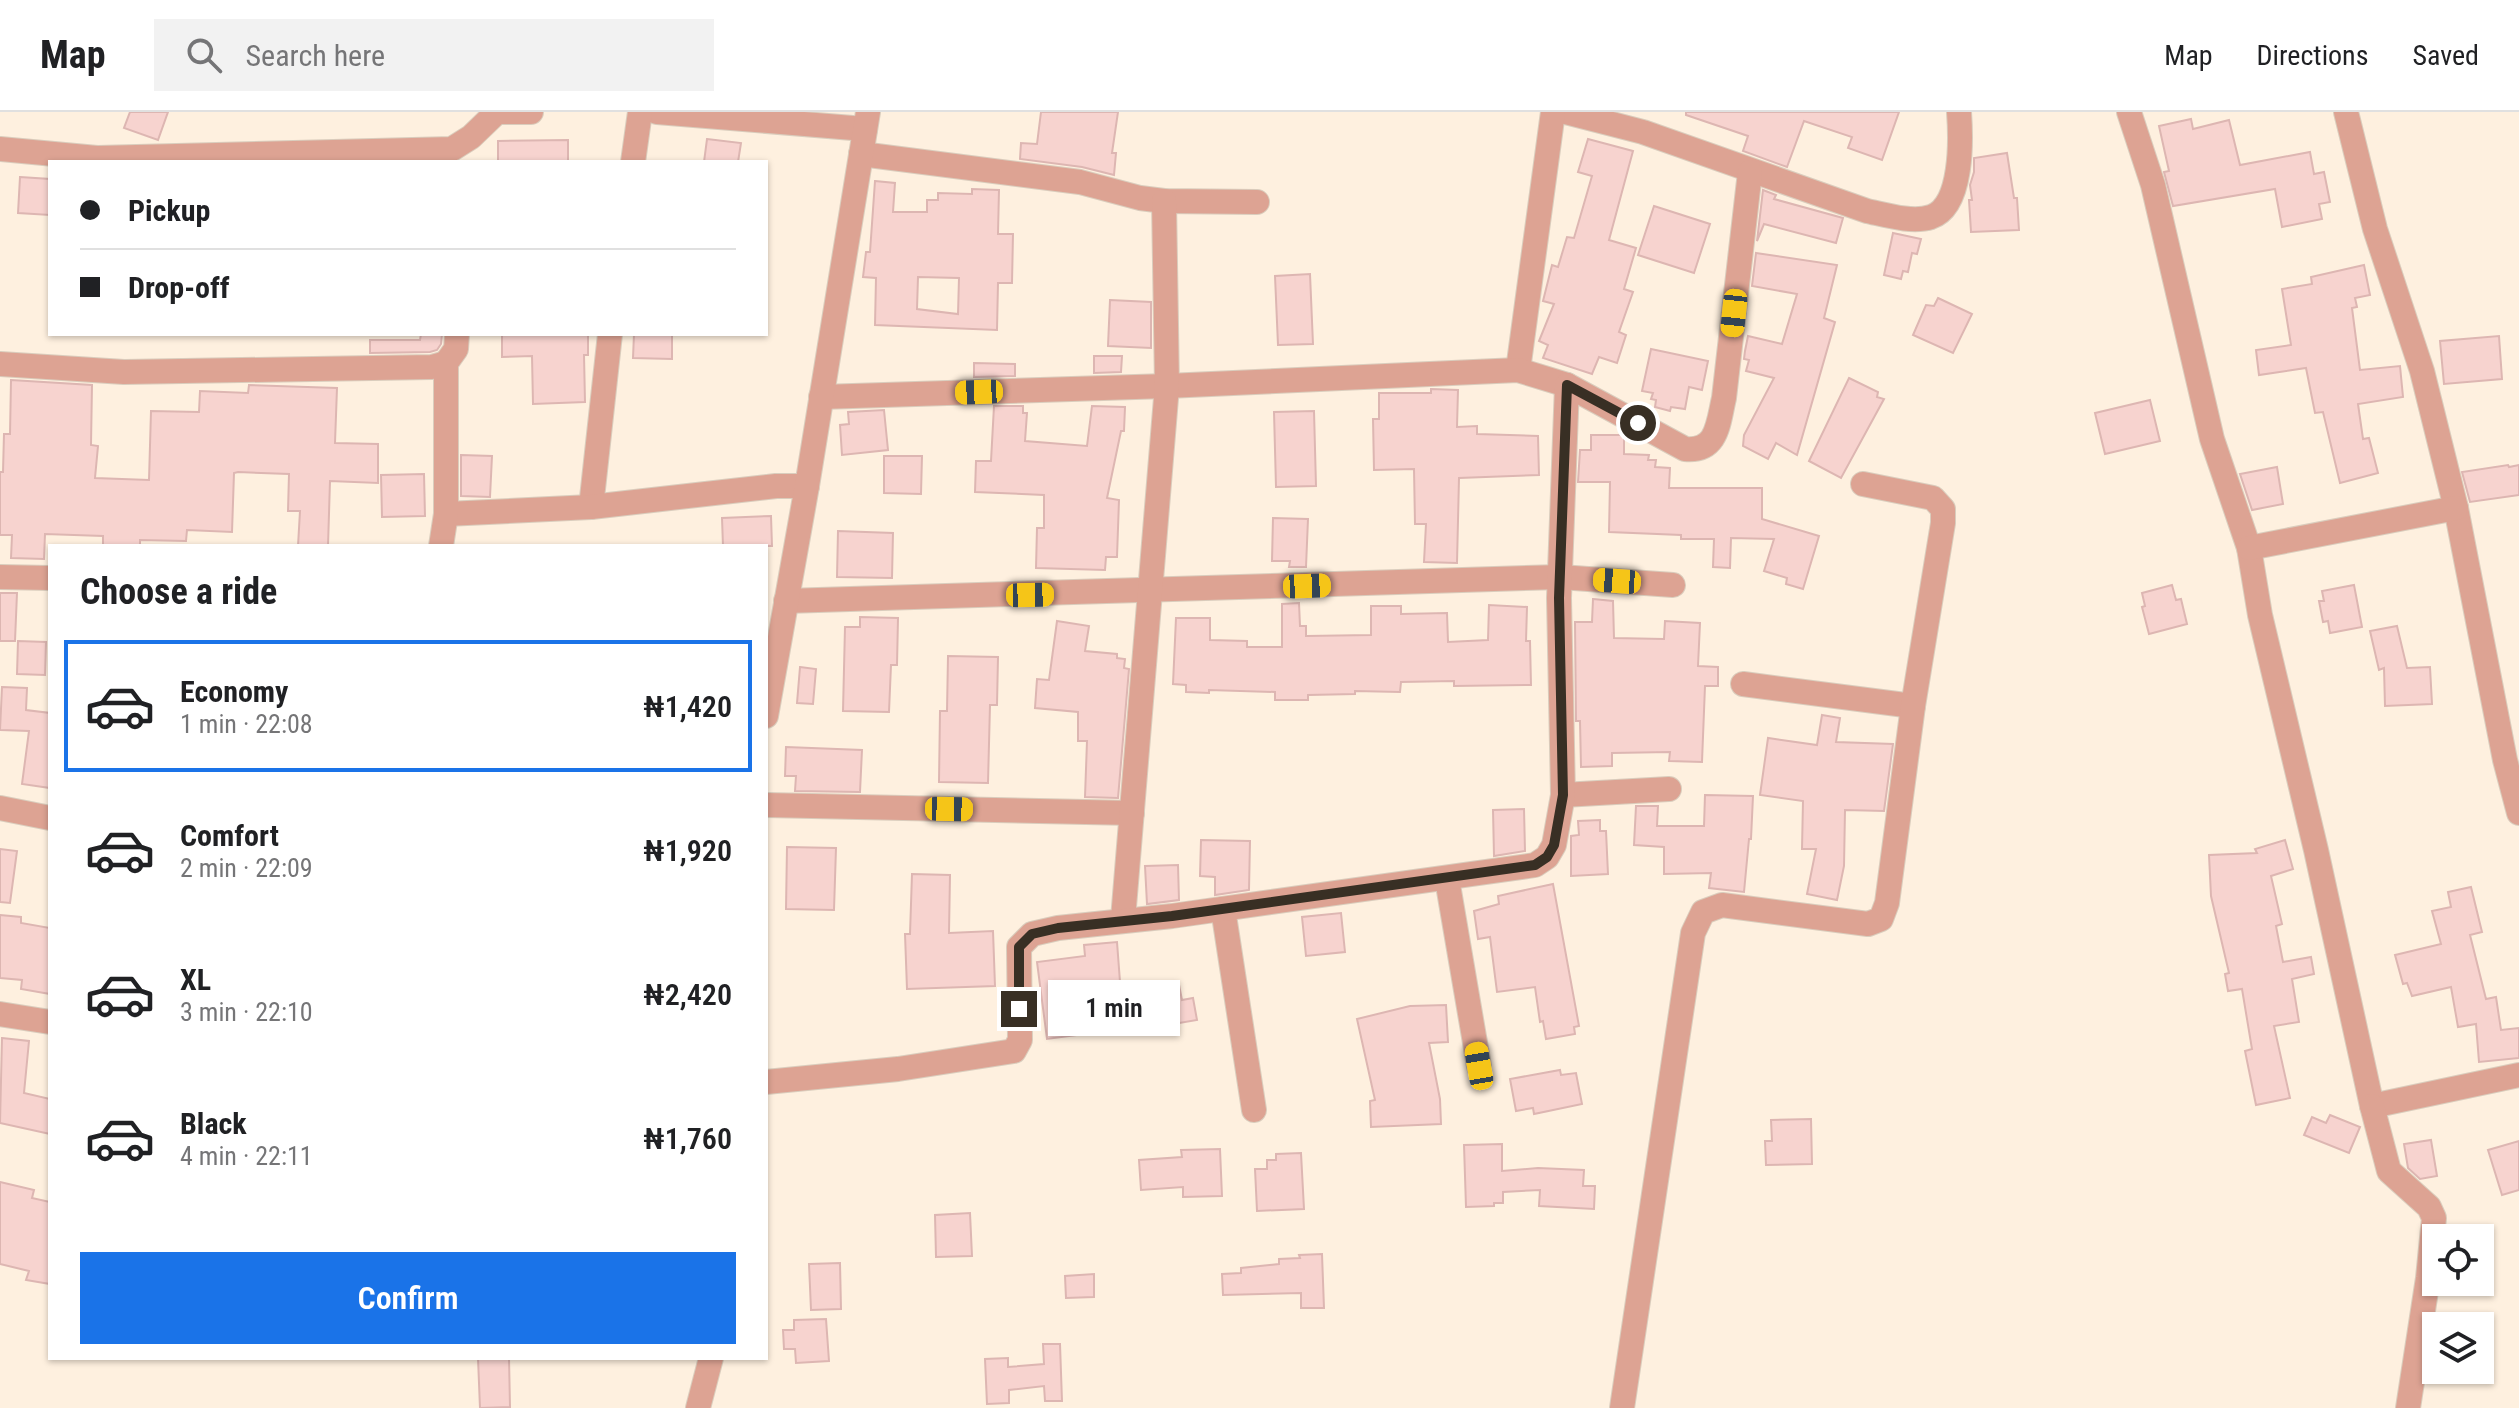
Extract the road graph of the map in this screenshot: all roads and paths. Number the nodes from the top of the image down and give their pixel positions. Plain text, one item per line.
1 (531, 112) edge
2 (640, 112) edge
3 (657, 112) edge
4 (1553, 112) edge
5 (1565, 112) edge
6 (1959, 112) edge
7 (2129, 112) edge
8 (2346, 112) edge
9 (867, 120) edge
10 (1646, 122) edge
11 (471, 137) junction
12 (0, 149) edge
13 (861, 154) junction
14 (469, 160) edge
15 (633, 160) edge
16 (1750, 172) junction
17 (1164, 201) junction
18 (1257, 202) dead end
19 (457, 336) edge
20 (610, 336) edge
21 (446, 363) junction
22 (0, 364) edge
23 (1518, 370) junction
24 (1567, 385) junction
25 (1167, 386) junction
26 (821, 397) junction
27 (1863, 484) dead end
28 (807, 486) junction
29 (591, 507) junction
30 (2456, 508) junction
31 (446, 514) junction
32 (441, 544) edge
33 (2249, 548) junction
34 (0, 577) edge
35 (1560, 577) junction
36 (48, 578) edge
37 (1673, 585) dead end
38 (1152, 591) junction
39 (786, 601) junction
40 (1743, 684) dead end
41 (768, 704) edge
42 (1913, 706) junction
43 (2512, 758) edge
44 (1669, 789) dead end
45 (1563, 795) junction
46 (768, 805) edge
47 (0, 808) edge
48 (1132, 813) junction
49 (2519, 813) edge
50 (48, 818) edge
51 (1447, 879) junction
52 (1223, 909) junction
53 (1123, 919) junction
54 (0, 1014) edge
55 (48, 1022) edge
56 (1479, 1066) dead end
57 (2519, 1075) edge
58 (768, 1082) edge
59 (2372, 1106) junction
60 (1254, 1110) dead end
61 (710, 1360) edge
62 (698, 1408) edge
63 (1622, 1408) edge
64 (2408, 1408) edge

1 - 11 street
2 - 15 street
3 - 9 street
4 - 23 street
5 - 10 street
6 - 16 street
7 - 33 street
8 - 30 street
9 - 13 street
10 - 16 street
11 - 12 street
11 - 14 street
13 - 17 street
13 - 26 street
16 - 24 street
17 - 18 street
17 - 25 street
19 - 21 street
20 - 29 street
21 - 22 street
21 - 31 street
23 - 24 street
23 - 25 street
24 - 35 street
25 - 26 street
25 - 38 street
26 - 28 street
27 - 42 street
28 - 29 street
28 - 39 street
29 - 31 street
30 - 33 street
30 - 43 street
31 - 32 street
33 - 59 street
34 - 36 street
35 - 37 street
35 - 38 street
35 - 45 street
38 - 39 street
38 - 48 street
39 - 41 street
40 - 42 street
42 - 63 street
43 - 49 street
44 - 45 street
45 - 51 street
46 - 48 street
47 - 50 street
48 - 53 street
51 - 52 street
51 - 56 street
52 - 53 street
52 - 60 street
53 - 58 street
54 - 55 street
57 - 59 street
59 - 64 street
61 - 62 street

